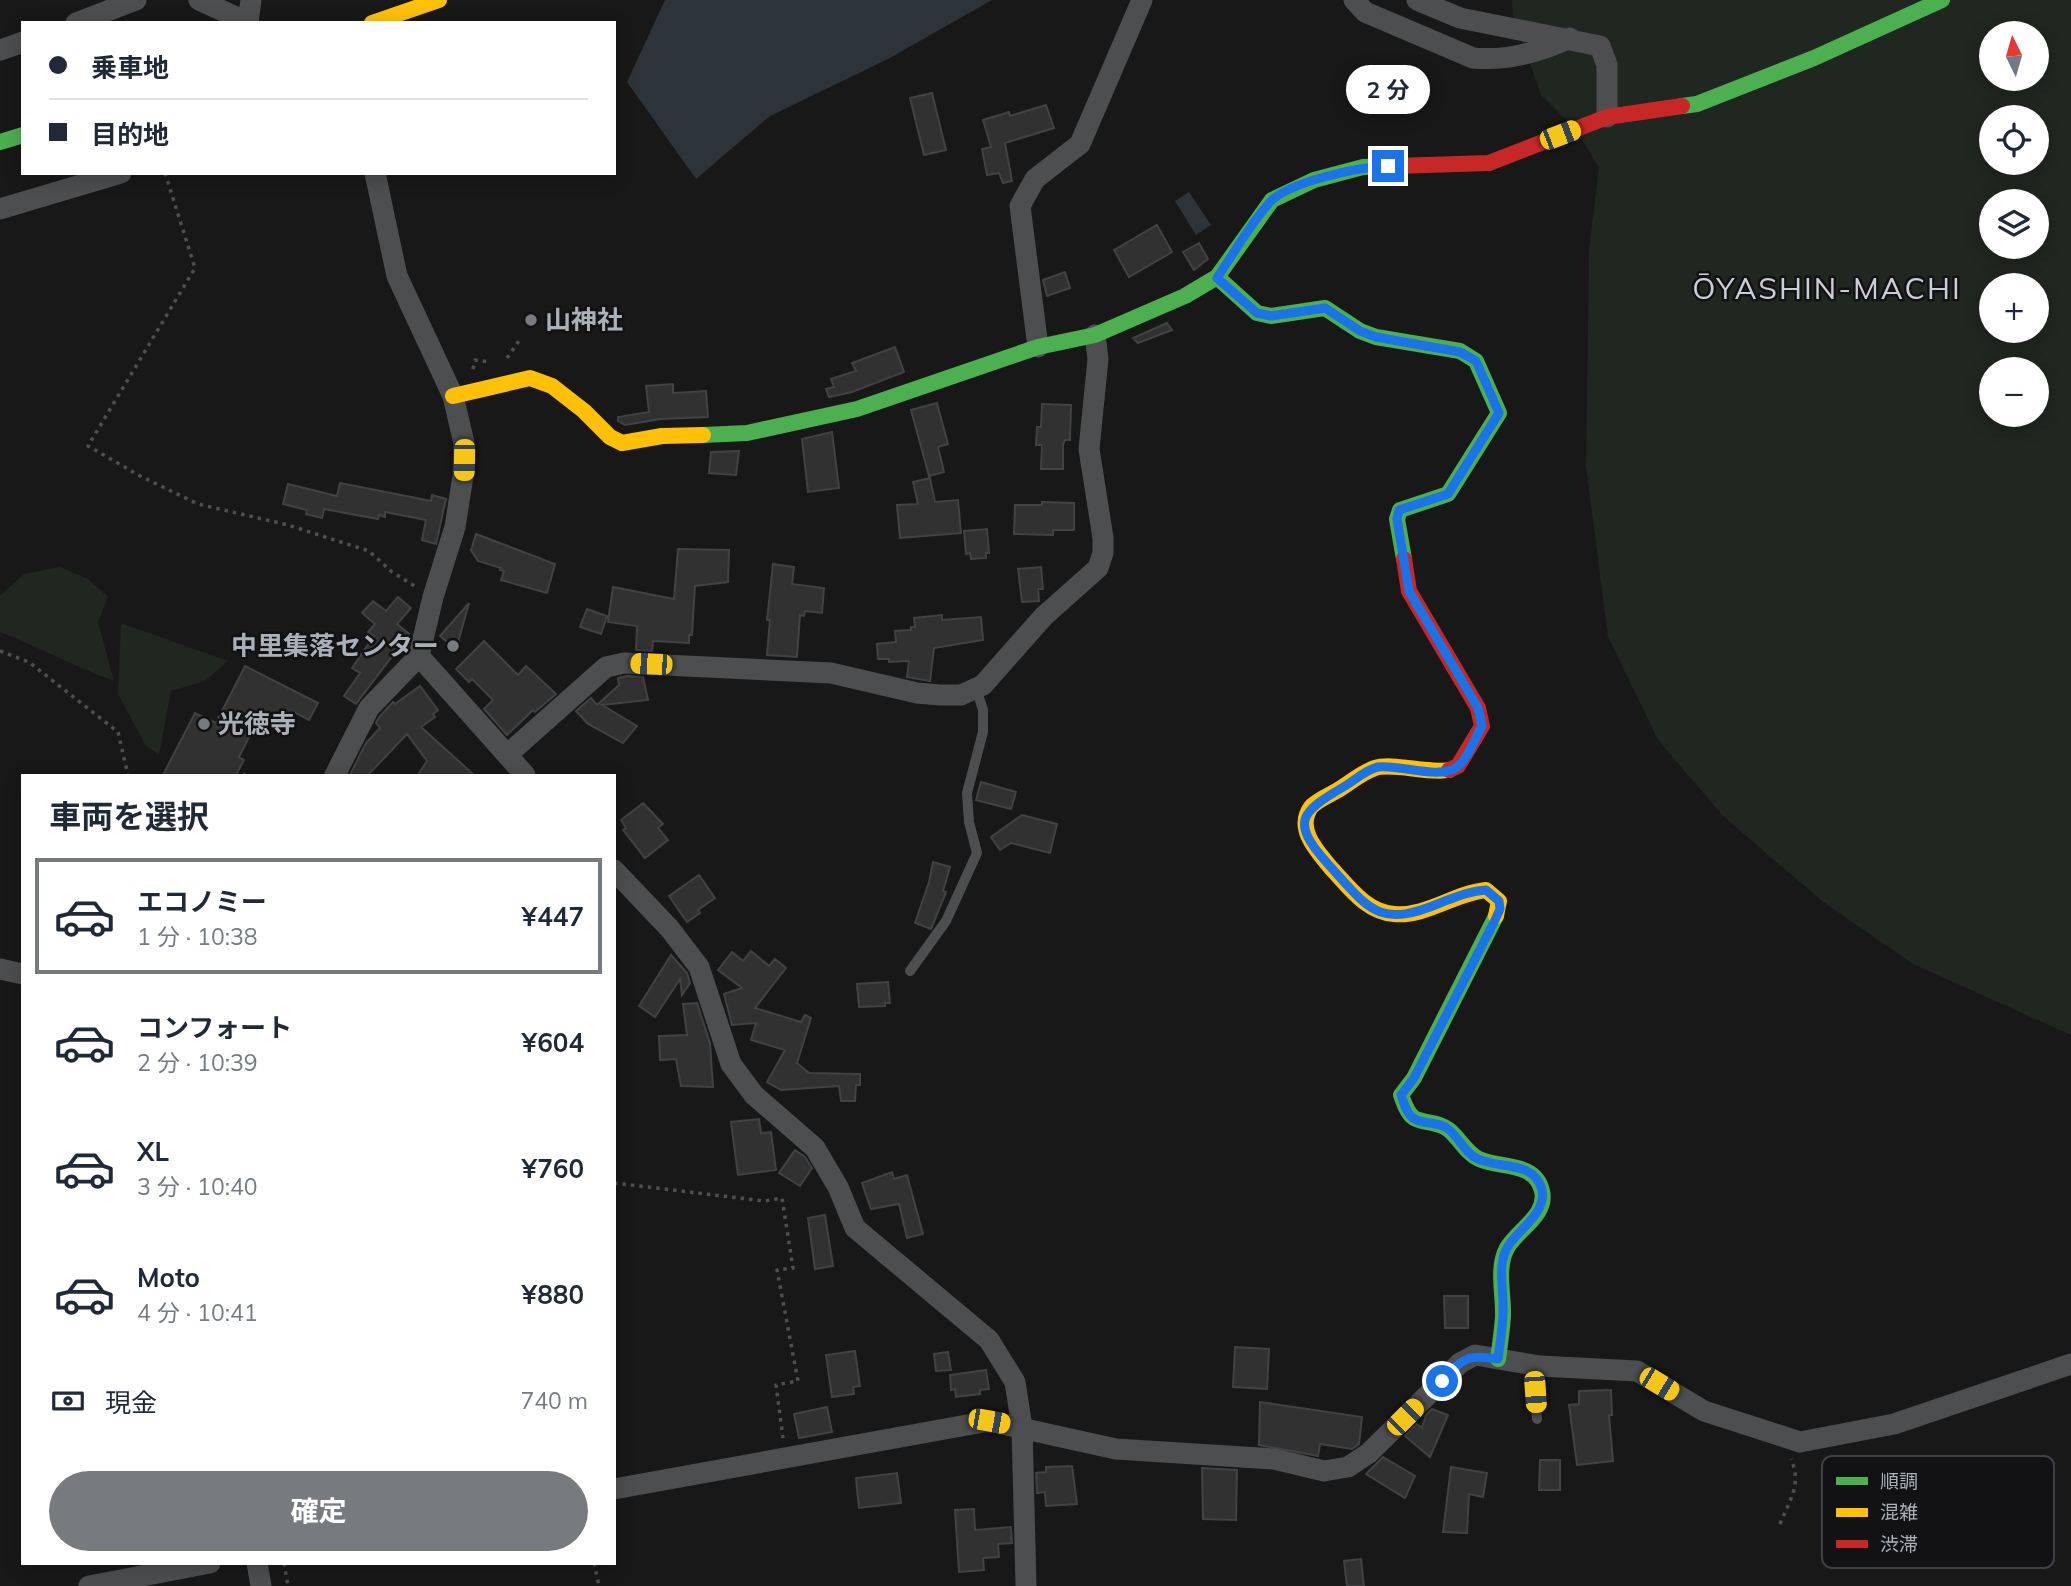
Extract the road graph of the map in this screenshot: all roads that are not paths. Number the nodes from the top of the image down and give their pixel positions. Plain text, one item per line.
1 (136, 0) edge
2 (199, 0) edge
3 (251, 0) edge
4 (439, 0) edge
5 (1142, 0) edge
6 (1354, 0) edge
7 (1417, 0) edge
8 (1942, 0) edge
9 (380, 20) edge
10 (81, 21) edge
11 (247, 21) edge
12 (249, 21) edge
13 (1570, 38) junction
14 (21, 43) edge
15 (0, 50) edge
16 (1607, 117) junction
17 (21, 136) edge
18 (0, 142) edge
19 (114, 175) edge
20 (375, 175) edge
21 (0, 209) edge
22 (1217, 278) junction
23 (1095, 335) junction
24 (1038, 347) junction
25 (453, 396) junction
26 (419, 656) junction
27 (975, 688) junction
28 (506, 755) junction
29 (336, 774) edge
30 (524, 774) edge
31 (616, 872) edge
32 (0, 969) edge
33 (909, 971) dead end
34 (21, 974) edge
35 (1498, 1359) junction
36 (2071, 1364) edge
37 (1532, 1365) junction
38 (1537, 1419) dead end
39 (1022, 1427) junction
40 (616, 1489) edge
41 (199, 1565) edge
42 (257, 1565) edge
43 (89, 1586) edge
44 (261, 1586) edge
45 (1026, 1586) edge

1 - 10 street
2 - 11 street
3 - 12 street
4 - 9 main road
5 - 24 street
6 - 13 street
7 - 13 street
8 - 16 main road
13 - 16 street
14 - 15 street
16 - 22 main road
17 - 18 main road
19 - 21 street
20 - 25 street
22 - 23 main road
22 - 35 main road
23 - 24 main road
23 - 27 street
24 - 25 main road
25 - 26 street
26 - 28 street
26 - 29 street
27 - 28 street
27 - 33 lane
28 - 30 street
31 - 39 street
32 - 34 street
35 - 37 street
35 - 39 street
36 - 37 street
37 - 38 lane
39 - 40 street
39 - 45 street
41 - 43 street
42 - 44 street

